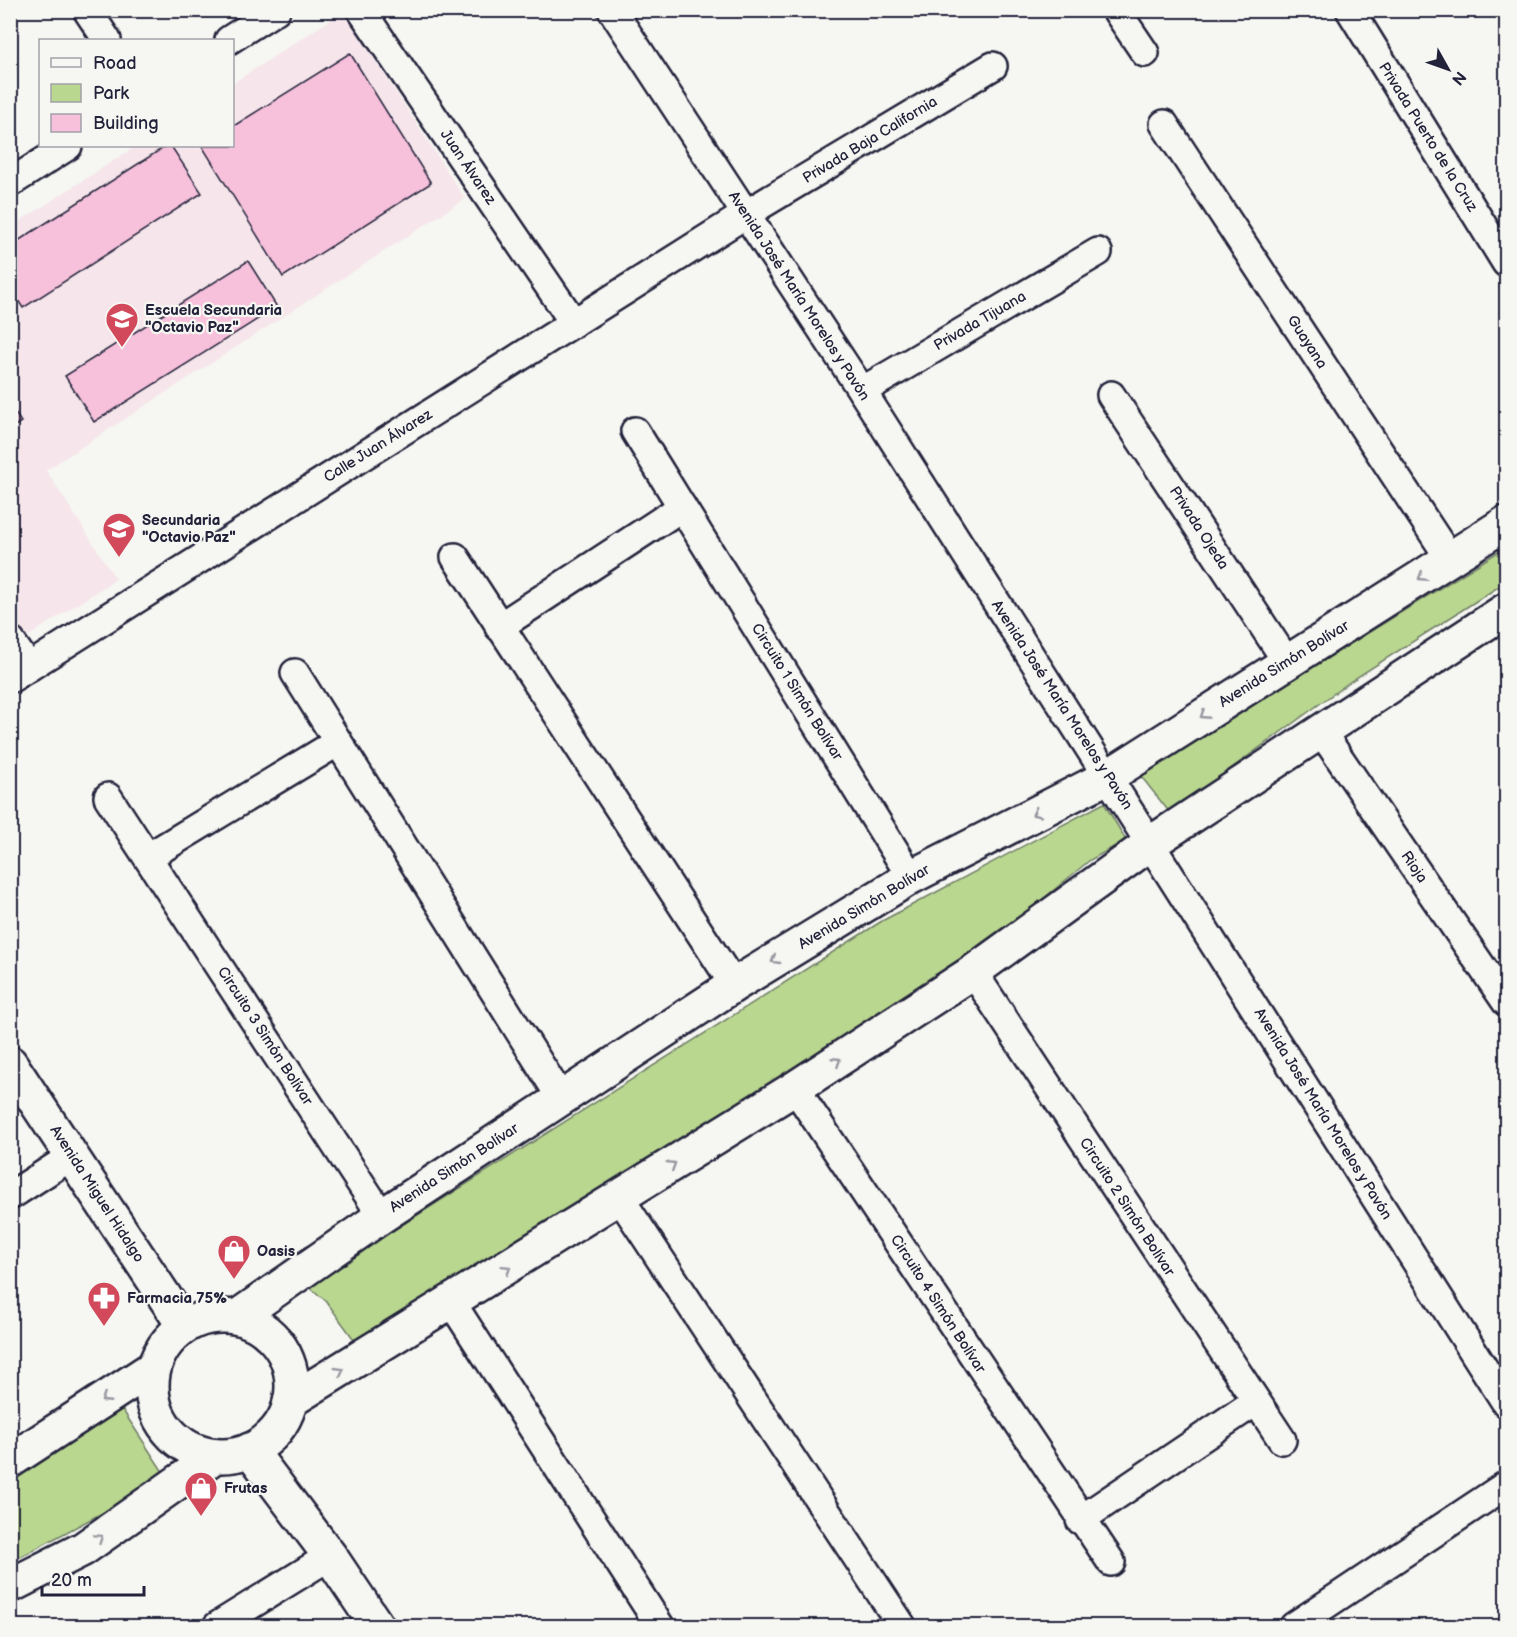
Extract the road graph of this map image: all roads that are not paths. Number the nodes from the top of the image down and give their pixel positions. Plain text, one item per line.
1 (87, 10) edge
2 (276, 10) edge
3 (361, 10) edge
4 (612, 10) edge
5 (1116, 10) edge
6 (1350, 10) edge
7 (106, 39) edge
8 (232, 39) edge
9 (1145, 53) dead end
10 (993, 66) dead end
11 (1164, 124) dead end
12 (66, 147) edge
13 (10, 183) edge
14 (746, 214) junction
15 (1098, 252) dead end
16 (1506, 263) edge
17 (574, 323) junction
18 (862, 391) junction
19 (1111, 395) dead end
20 (635, 431) dead end
21 (682, 507) junction
22 (1506, 523) edge
23 (455, 557) dead end
24 (1450, 559) junction
25 (1503, 620) edge
26 (499, 627) junction
27 (10, 640) edge
28 (1287, 662) junction
29 (20, 673) edge
30 (295, 673) dead end
31 (1321, 731) junction
32 (338, 742) junction
33 (1107, 777) junction
34 (108, 797) dead end
35 (1151, 843) junction
36 (148, 857) junction
37 (911, 877) junction
38 (973, 972) junction
39 (734, 985) junction
40 (1506, 1002) edge
41 (10, 1063) edge
42 (795, 1088) junction
43 (561, 1098) junction
44 (72, 1156) junction
45 (10, 1196) edge
46 (620, 1198) junction
47 (382, 1216) junction
48 (452, 1303) junction
49 (237, 1317) junction
50 (184, 1326) junction
51 (154, 1367) junction
52 (290, 1401) junction
53 (1255, 1402) junction
54 (1506, 1403) edge
55 (1282, 1440) dead end
56 (250, 1450) junction
57 (215, 1456) junction
58 (10, 1461) edge
59 (1506, 1485) edge
60 (1080, 1520) junction
61 (330, 1557) junction
62 (1111, 1562) dead end
63 (10, 1586) edge
64 (217, 1626) edge
65 (377, 1626) edge
66 (660, 1626) edge
67 (900, 1626) edge
68 (1294, 1626) edge

1 - 7 street
2 - 8 street
3 - 17 street, Juan Álvarez
4 - 14 street, Avenida José María Morelos y Pavón
5 - 9 street
6 - 16 street, Privada Puerto de la Cruz
10 - 14 street, Privada Baja California
11 - 24 street, Guayana
12 - 13 street
14 - 17 street, Calle Juan Álvarez
14 - 18 street, Avenida José María Morelos y Pavón
15 - 18 street, Privada Tijuana
17 - 29 street, Calle Juan Álvarez
18 - 33 street, Avenida José María Morelos y Pavón
19 - 28 street, Privada Ojeda
20 - 21 street, Circuito 1 Simón Bolívar
21 - 26 street
21 - 37 street, Circuito 1 Simón Bolívar
22 - 24 main road, Avenida Simón Bolívar
23 - 26 street
24 -> 28 main road, Avenida Simón Bolívar
25 - 31 main road
26 - 39 street
27 - 29 street
28 -> 33 main road, Avenida Simón Bolívar
30 - 32 street
31 - 35 main road
31 - 40 street, Rioja
32 - 36 street
32 - 43 street
33 - 35 street, Avenida José María Morelos y Pavón
33 -> 37 main road, Avenida Simón Bolívar
34 - 36 street, Circuito 3 Simón Bolívar
35 - 38 main road
35 - 54 street, Avenida José María Morelos y Pavón
36 - 47 street, Circuito 3 Simón Bolívar
37 -> 39 main road, Avenida Simón Bolívar
42 -> 38 main road
38 - 53 street, Circuito 2 Simón Bolívar
39 - 43 main road, Avenida Simón Bolívar
41 - 44 main road, Avenida Miguel Hidalgo
46 -> 42 main road
42 - 60 street, Circuito 4 Simón Bolívar
43 - 47 main road, Avenida Simón Bolívar
44 - 45 street
44 - 50 main road, Avenida Miguel Hidalgo
48 -> 46 main road
46 - 67 street
47 - 49 main road, Avenida Simón Bolívar
52 -> 48 main road
48 - 66 street
49 - 50 main road
49 - 52 main road
50 - 51 main road
51 - 57 main road
51 -> 58 main road
52 - 56 main road
53 - 55 street, Circuito 2 Simón Bolívar
53 - 60 street
56 - 57 main road
56 - 61 main road
63 -> 57 main road
59 - 68 street
60 - 62 street, Circuito 4 Simón Bolívar
61 - 64 street
61 - 65 main road

